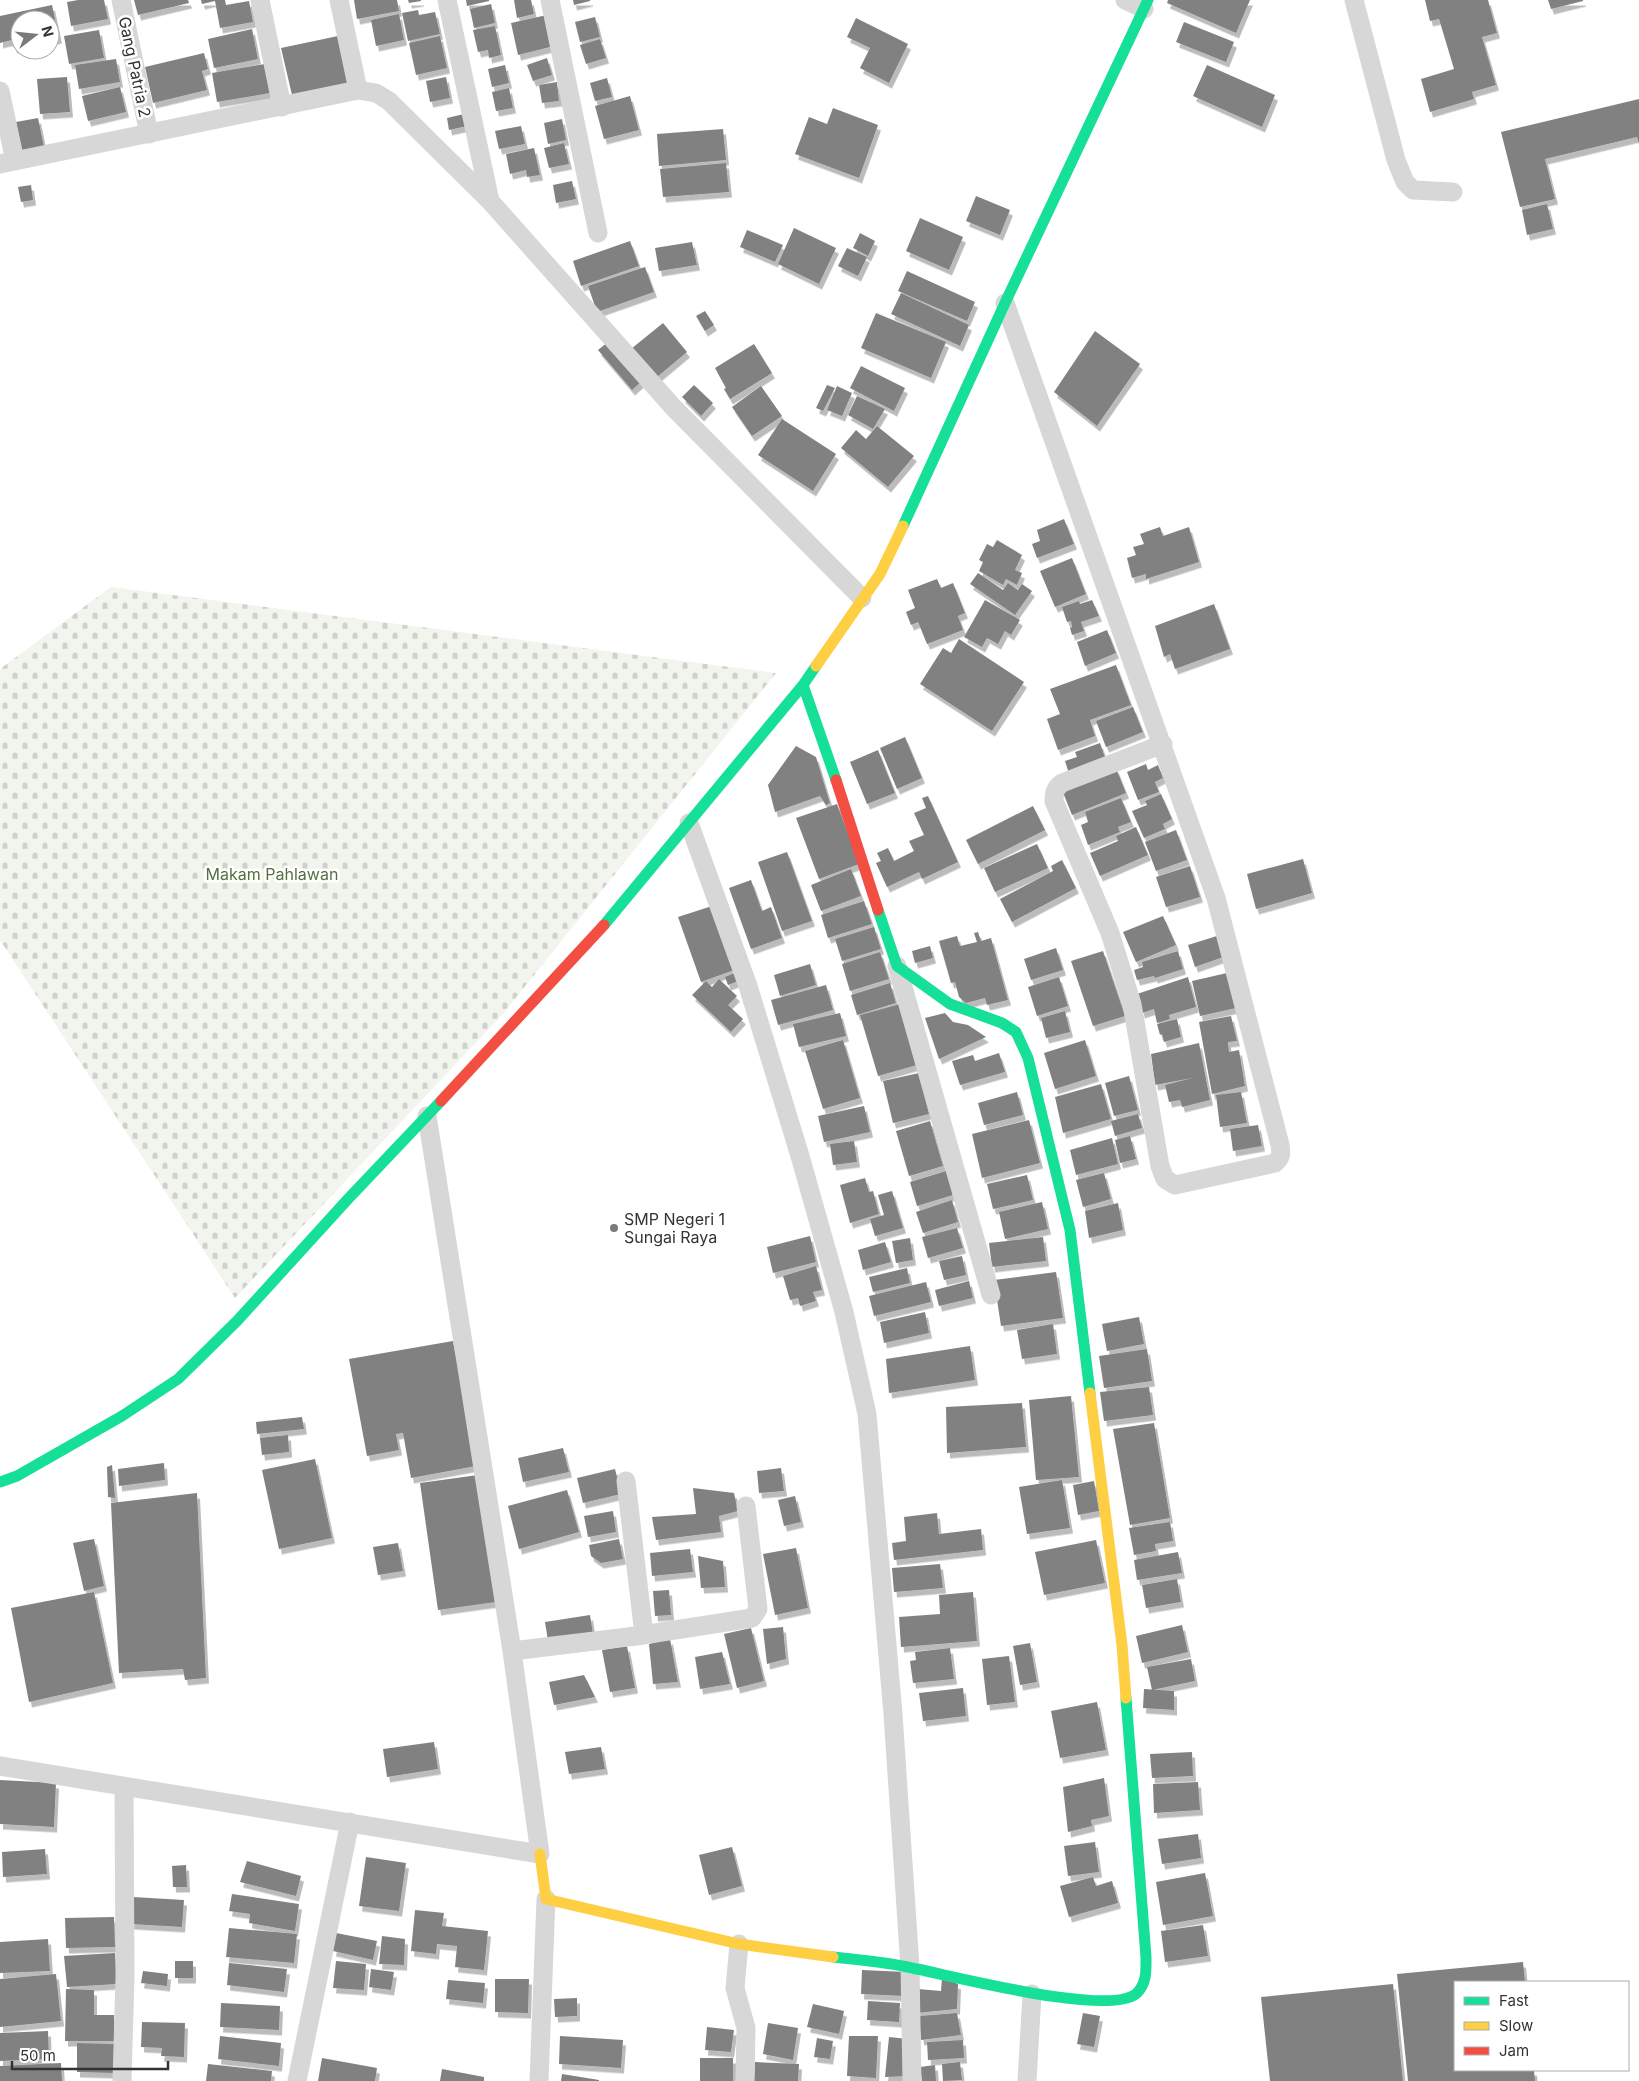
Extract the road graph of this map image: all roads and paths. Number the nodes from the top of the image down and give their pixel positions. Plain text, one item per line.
1 (121, 0) edge
2 (260, 0) edge
3 (339, 0) edge
4 (447, 0) edge
5 (550, 0) edge
6 (1125, 0) edge
7 (1354, 0) edge
8 (1146, 4) edge
9 (358, 90) junction
10 (0, 91) edge
11 (282, 107) junction
12 (149, 134) junction
13 (7, 162) edge
14 (1452, 192) dead end
15 (490, 201) junction
16 (598, 234) dead end
17 (1006, 303) junction
18 (862, 598) junction
19 (802, 685) junction
20 (1163, 744) junction
21 (690, 823) junction
22 (897, 966) junction
23 (427, 1116) junction
24 (991, 1296) dead end
25 (626, 1481) dead end
26 (0, 1482) edge
27 (746, 1506) dead end
28 (644, 1635) junction
29 (512, 1651) junction
30 (0, 1766) edge
31 (124, 1786) junction
32 (350, 1822) junction
33 (540, 1854) junction
34 (546, 1899) junction
35 (739, 1944) junction
36 (910, 1967) junction
37 (1032, 1994) junction
38 (122, 2081) edge
39 (297, 2081) edge
40 (540, 2081) edge
41 (745, 2081) edge
42 (912, 2081) edge
43 (1027, 2081) edge

1 - 12 street, Gang Patria 2
2 - 11 street
3 - 9 street
4 - 15 street
5 - 16 street
6 - 8 street
7 - 14 street
8 - 17 street
9 - 11 street
9 - 15 street
10 - 13 street
11 - 12 street
12 - 13 street
15 - 18 street
17 - 18 street
17 - 20 street
18 - 19 street
19 - 21 street
19 - 22 street
20 - 20 street
21 - 23 street
21 - 36 street
22 - 24 street
22 - 37 street
23 - 26 street
23 - 29 street
25 - 28 street
27 - 28 street
28 - 29 street
29 - 33 street
30 - 31 street
31 - 32 street
31 - 38 street
32 - 33 street
32 - 39 street
33 - 34 street
34 - 35 street
34 - 40 street
35 - 36 street
35 - 41 street
36 - 37 street
36 - 42 street
37 - 43 street

